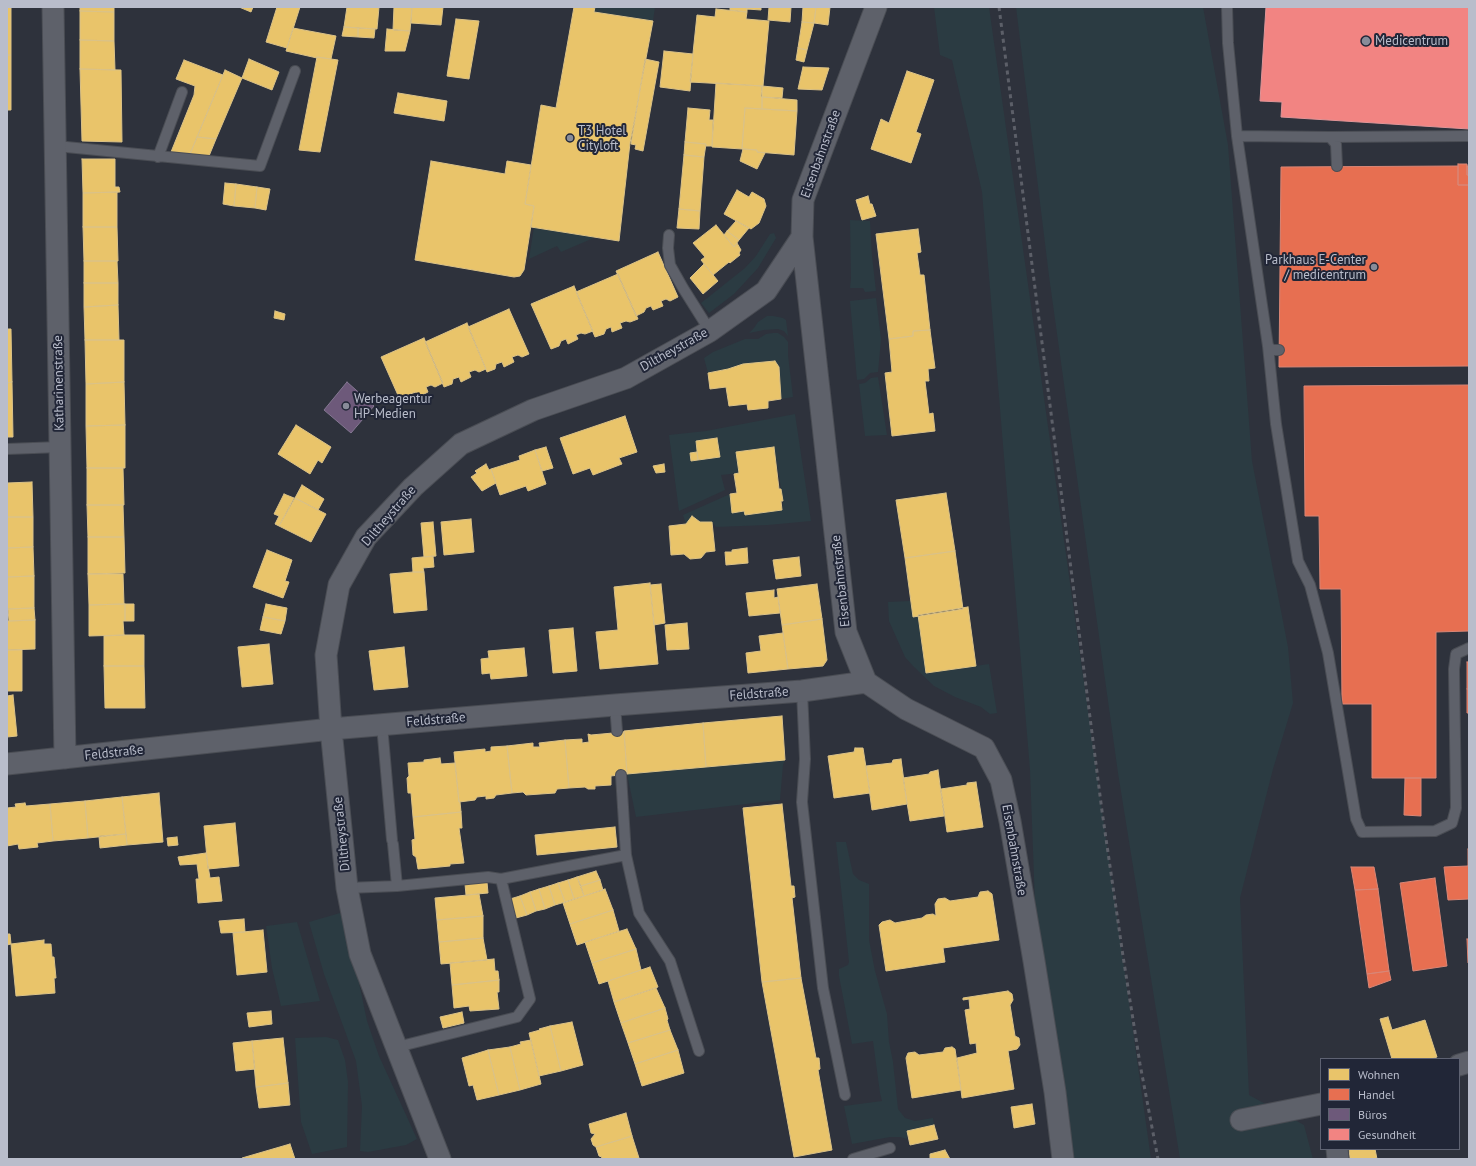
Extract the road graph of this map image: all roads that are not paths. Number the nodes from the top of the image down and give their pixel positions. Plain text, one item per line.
1 (53, 7) edge
2 (876, 7) edge
3 (1226, 7) edge
4 (295, 70) dead end
5 (182, 92) dead end
6 (1237, 136) junction
7 (1469, 136) edge
8 (1330, 137) junction
9 (56, 146) junction
10 (158, 157) junction
11 (1337, 166) dead end
12 (669, 235) dead end
13 (802, 237) junction
14 (710, 330) junction
15 (1268, 346) junction
16 (1279, 350) dead end
17 (60, 447) junction
18 (7, 449) edge
19 (1469, 648) edge
20 (866, 682) junction
21 (802, 691) junction
22 (615, 705) junction
23 (382, 725) junction
24 (331, 729) junction
25 (617, 731) dead end
26 (65, 758) junction
27 (7, 764) edge
28 (622, 775) dead end
29 (626, 856) junction
30 (501, 879) junction
31 (396, 886) junction
32 (347, 888) junction
33 (397, 1047) junction
34 (699, 1051) dead end
35 (845, 1095) dead end
36 (1320, 1104) edge
37 (1240, 1120) dead end
38 (890, 1148) dead end
39 (440, 1159) edge
40 (853, 1159) edge
41 (1063, 1159) edge

1 - 9 street, Katharinenstraße
2 - 13 street, Eisenbahnstraße
3 - 6 lane
4 - 10 lane
5 - 10 lane
6 - 8 lane
6 - 15 lane
7 - 8 lane
8 - 11 lane
9 - 10 lane
9 - 17 street, Katharinenstraße
12 - 14 lane
13 - 14 street, Diltheystraße
13 - 20 street, Eisenbahnstraße
14 - 24 street, Diltheystraße
15 - 16 lane
15 - 19 lane
17 - 18 lane
17 - 26 street, Katharinenstraße
20 - 21 street, Feldstraße
20 - 41 street, Eisenbahnstraße
21 - 22 street, Feldstraße
21 - 35 lane
22 - 23 street, Feldstraße
22 - 25 lane
23 - 24 street, Feldstraße
23 - 31 lane
24 - 26 street, Feldstraße
24 - 32 street, Diltheystraße
26 - 27 street, Feldstraße
28 - 29 lane
29 - 30 lane
29 - 34 lane
30 - 31 lane
30 - 33 lane
31 - 32 lane
32 - 33 street, Diltheystraße
33 - 39 street, Diltheystraße
36 - 37 street
38 - 40 lane

